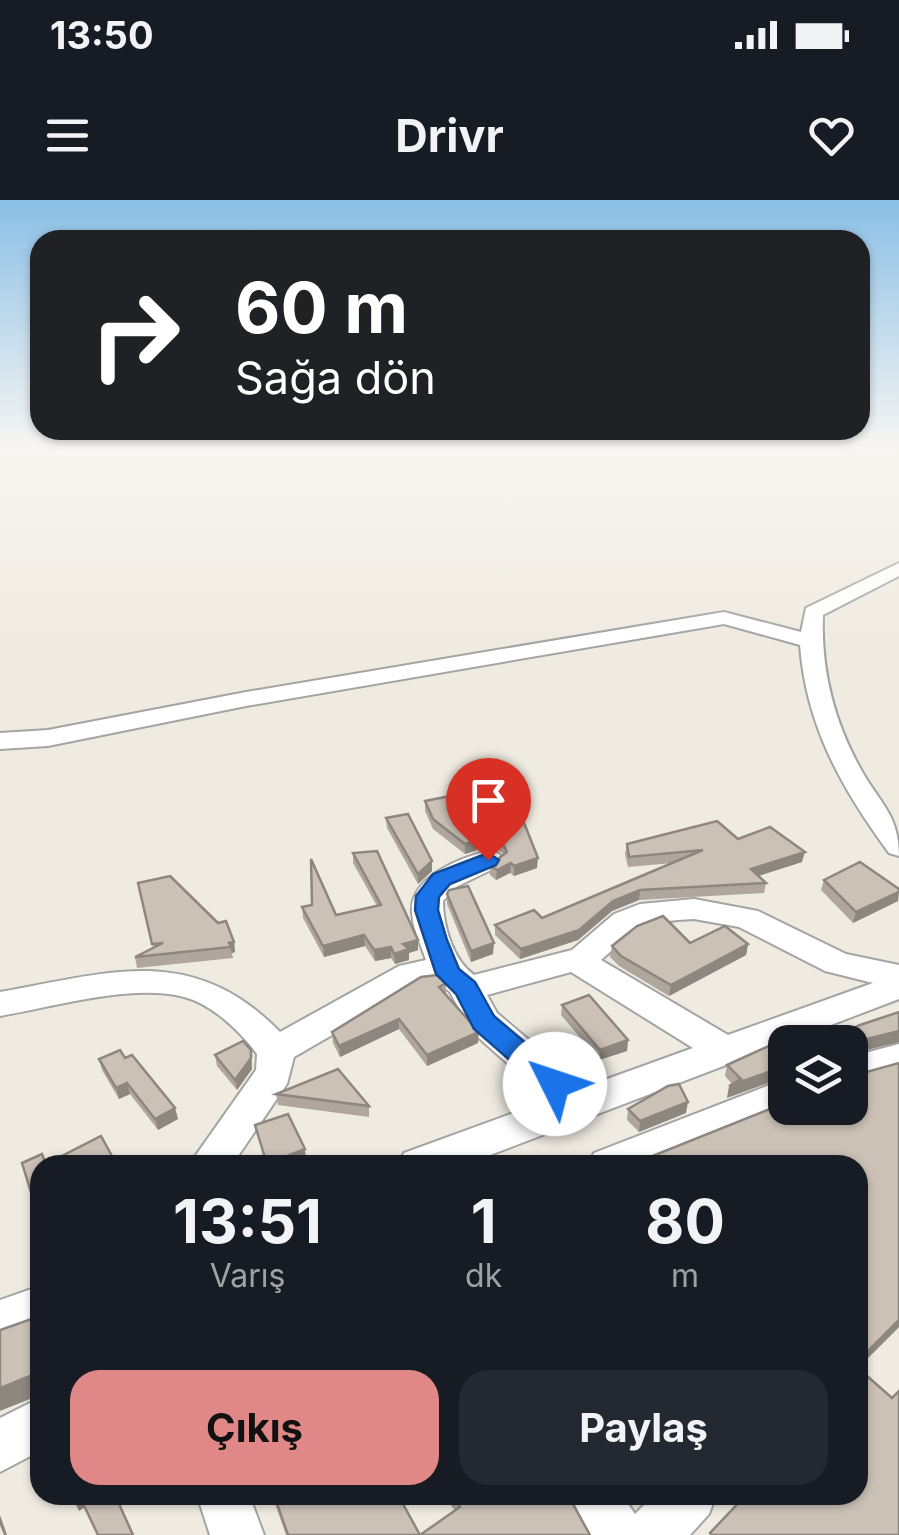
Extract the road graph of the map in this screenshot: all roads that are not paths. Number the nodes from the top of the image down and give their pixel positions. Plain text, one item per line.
1 (899, 569) edge
2 (810, 640) junction
3 (0, 740) edge
4 (899, 847) edge
5 (488, 860) dead end
6 (580, 962) junction
7 (899, 976) edge
8 (457, 981) junction
9 (899, 986) edge
10 (0, 1004) edge
11 (724, 1050) junction
12 (275, 1051) junction
13 (899, 1058) edge
14 (868, 1066) edge
15 (768, 1101) edge
16 (578, 1104) junction
17 (216, 1155) edge
18 (444, 1155) edge
19 (633, 1155) edge
20 (30, 1311) edge
21 (0, 1322) edge
22 (30, 1429) edge
23 (0, 1446) edge
24 (227, 1505) edge
25 (597, 1505) edge
26 (680, 1505) edge
27 (237, 1535) edge
28 (617, 1535) edge
29 (652, 1535) edge

1 - 2 street
2 - 3 street
2 - 4 street
5 - 8 street
6 - 7 street
6 - 8 street
6 - 11 street
8 - 12 street
8 - 16 street
9 - 11 street
10 - 12 street
11 - 16 street
12 - 17 street
13 - 14 street
15 - 19 street
16 - 18 street
20 - 21 street
22 - 23 street
24 - 27 street
25 - 28 street
26 - 29 street

